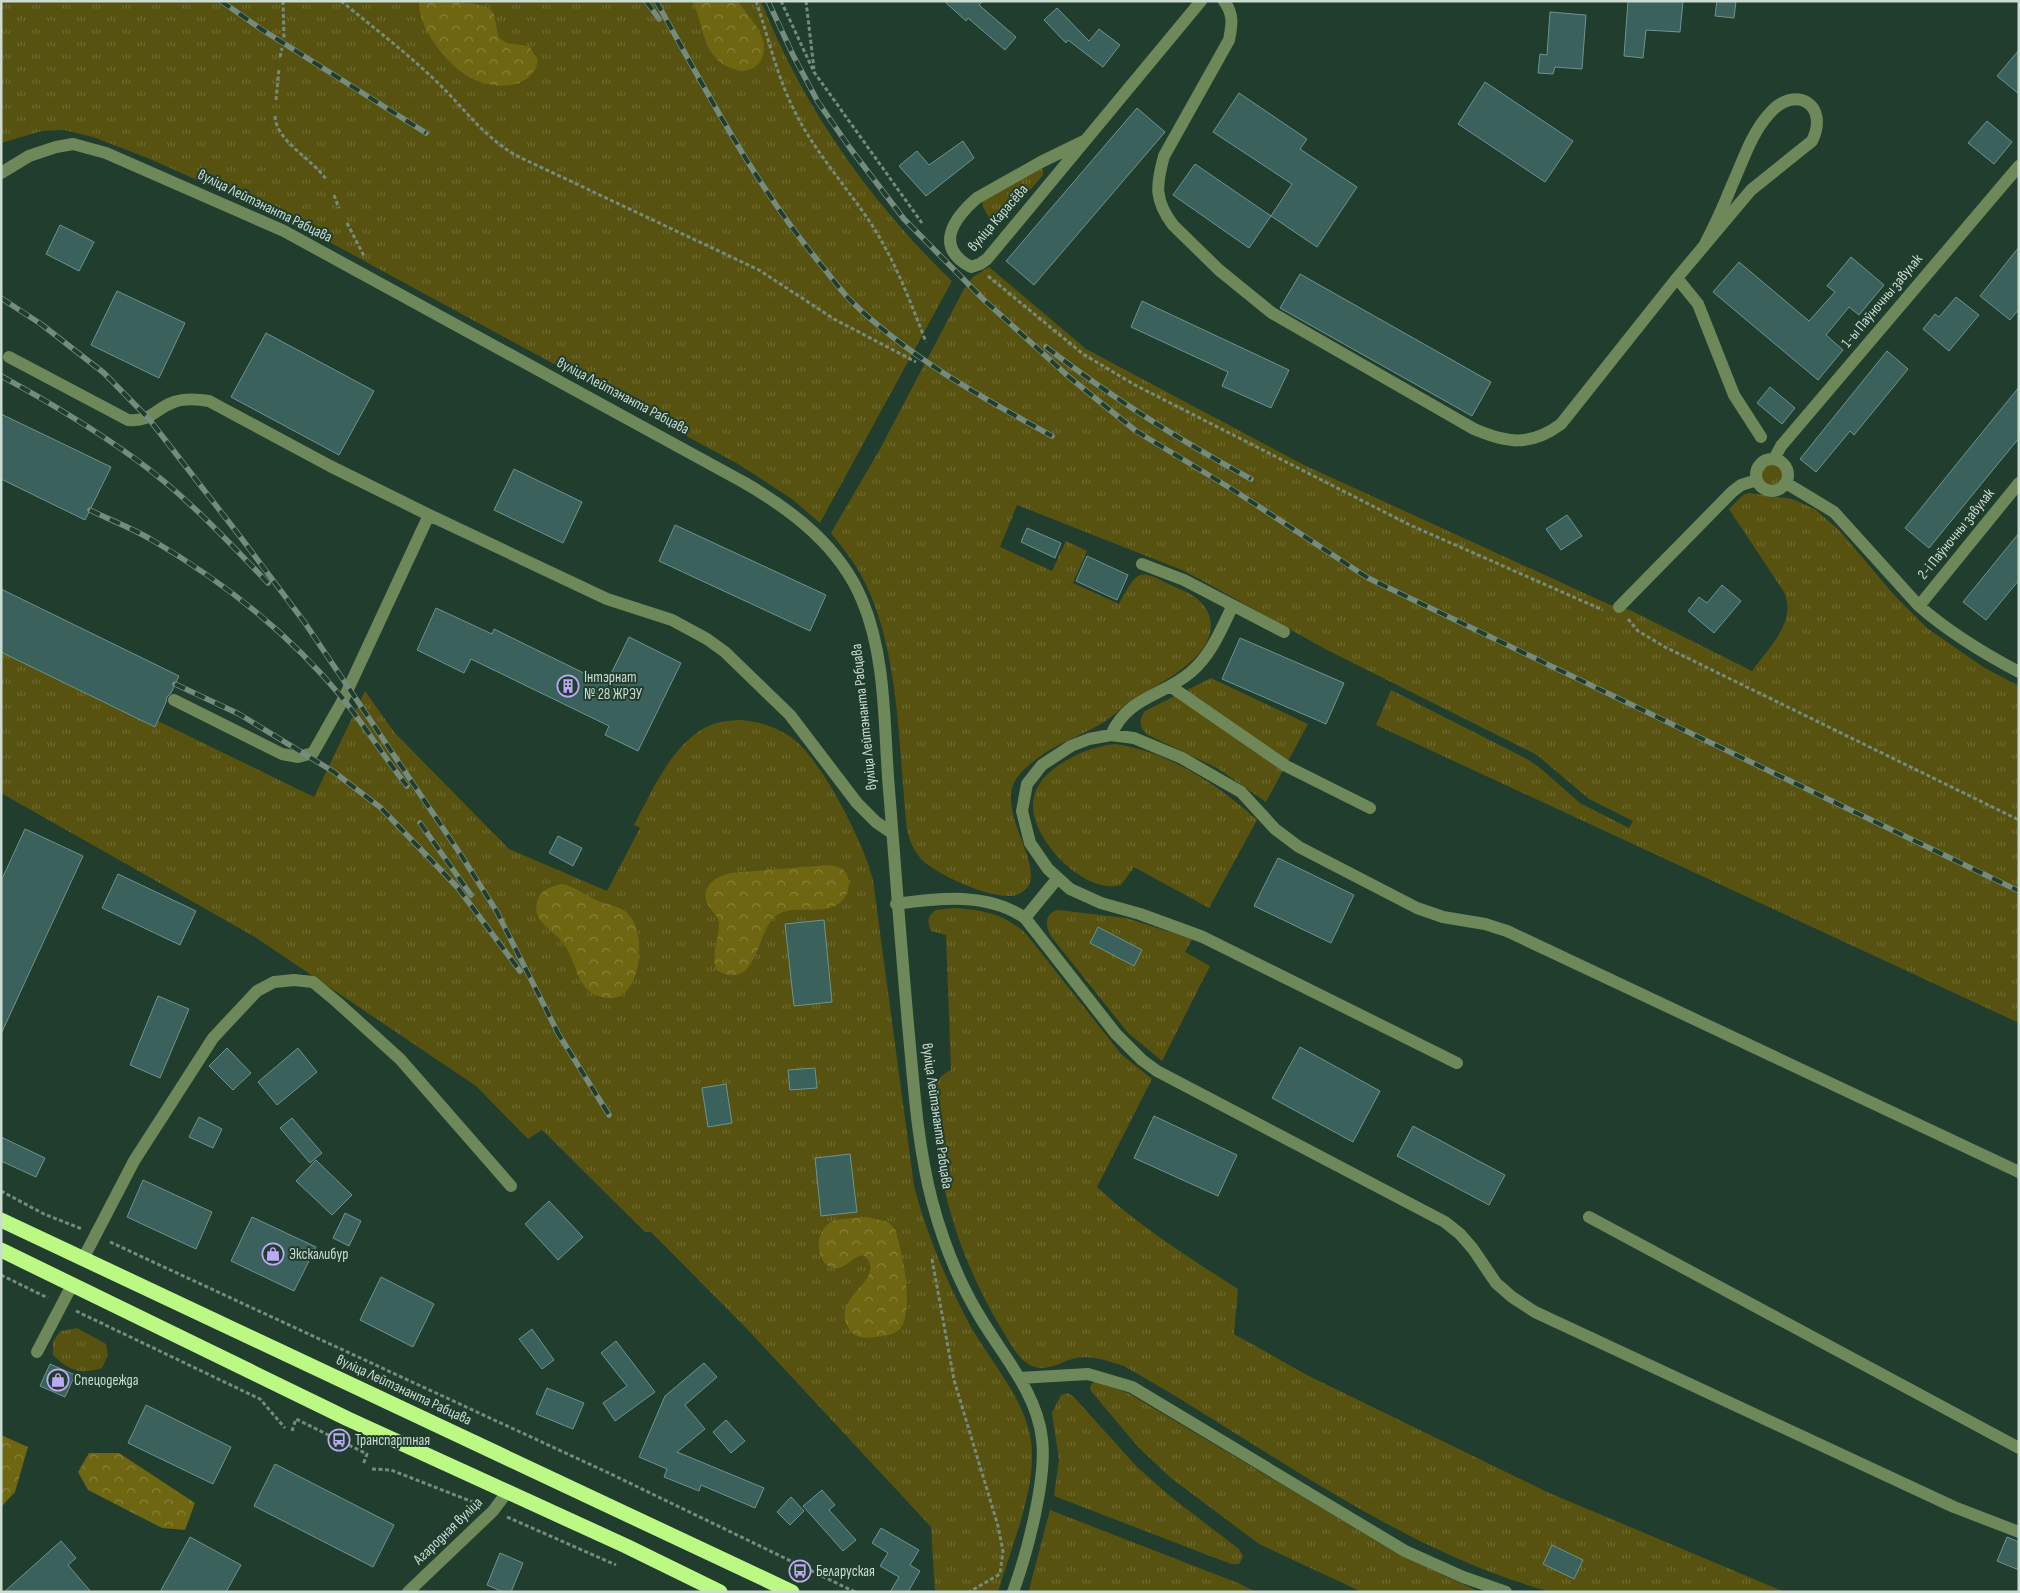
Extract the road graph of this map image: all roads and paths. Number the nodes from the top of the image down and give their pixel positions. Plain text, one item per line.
1 (282, 1) edge
2 (341, 1) edge
3 (756, 1) edge
4 (781, 1) edge
5 (806, 1) edge
6 (1202, 1) edge
7 (1224, 1) edge
8 (284, 38) dead end
9 (282, 48) dead end
10 (280, 57) dead end
11 (279, 68) dead end
12 (814, 72) junction
13 (276, 100) dead end
14 (275, 116) dead end
15 (1084, 141) junction
16 (2019, 166) edge
17 (1, 173) edge
18 (326, 180) dead end
19 (334, 195) dead end
20 (339, 208) dead end
21 (922, 223) dead end
22 (1705, 244) junction
23 (976, 266) junction
24 (1677, 278) junction
25 (926, 342) dead end
26 (9, 357) dead end
27 (916, 362) dead end
28 (1761, 437) dead end
29 (1774, 459) junction
30 (1757, 480) junction
31 (1786, 483) junction
32 (2019, 483) edge
33 (429, 515) junction
34 (1142, 564) dead end
35 (1920, 606) junction
36 (1232, 607) junction
37 (1619, 607) junction
38 (1284, 632) dead end
39 (2019, 672) edge
40 (1170, 686) junction
41 (174, 700) dead end
42 (1111, 735) junction
43 (1370, 808) dead end
44 (2019, 820) edge
45 (892, 833) junction
46 (1057, 879) junction
47 (896, 904) junction
48 (1026, 918) junction
49 (1457, 1063) dead end
50 (2019, 1172) edge
51 (511, 1186) dead end
52 (1, 1191) edge
53 (1589, 1217) dead end
54 (1, 1220) edge
55 (95, 1235) junction
56 (1, 1250) edge
57 (931, 1253) dead end
58 (83, 1259) junction
59 (1, 1275) edge
60 (72, 1285) junction
61 (63, 1304) junction
62 (37, 1352) dead end
63 (1020, 1378) junction
64 (285, 1428) dead end
65 (292, 1431) dead end
66 (2019, 1448) edge
67 (363, 1465) dead end
68 (508, 1491) junction
69 (2019, 1532) edge
70 (408, 1592) edge
71 (720, 1592) edge
72 (792, 1592) edge
73 (855, 1592) edge
74 (969, 1592) edge
75 (1013, 1592) edge
76 (1506, 1592) edge

1 - 8 path
2 - 27 path
3 - 25 path
4 - 12 path
5 - 12 path
6 - 15 street, вуліца Карасёва
7 - 24 street
9 - 10 path
11 - 13 path
12 - 21 path
14 - 18 path
15 - 23 street, вуліца Карасёва
15 - 23 street, вуліца Карасёва
16 - 29 street, 1-ы Паўночны завулак
17 - 45 street, вуліца Лейтэнанта Рабцава
19 - 20 path
22 - 22 street
22 - 24 street
23 - 37 path
24 - 28 street
26 - 33 street
29 - 30 street, 1-ы Паўночны завулак
29 - 31 street
30 - 31 street
30 - 37 street
31 - 35 street
32 - 35 street, 2-і Паўночны завулак
33 - 41 street
33 - 45 street
34 - 36 street
35 - 39 street
36 - 38 street
36 - 40 street
37 - 44 path
40 - 42 street
40 - 43 street
42 - 46 street
42 - 50 street
45 - 47 street, вуліца Лейтэнанта Рабцава
46 - 48 street
46 - 49 street
47 - 48 street
47 - 63 street, вуліца Лейтэнанта Рабцава
48 - 69 street
51 - 55 street
52 - 55 path
53 - 66 street
54 - 58 highway, вуліца Лейтэнанта Рабцава
55 - 58 street
55 - 73 path
56 - 60 highway
57 - 74 path
58 - 72 highway, вуліца Лейтэнанта Рабцава
59 - 61 path
60 - 61 street
60 - 68 highway
61 - 62 street
61 - 64 path
63 - 75 street, вуліца Лейтэнанта Рабцава
63 - 76 street
65 - 67 path
68 - 70 street, Агародная вуліца
68 - 71 highway

